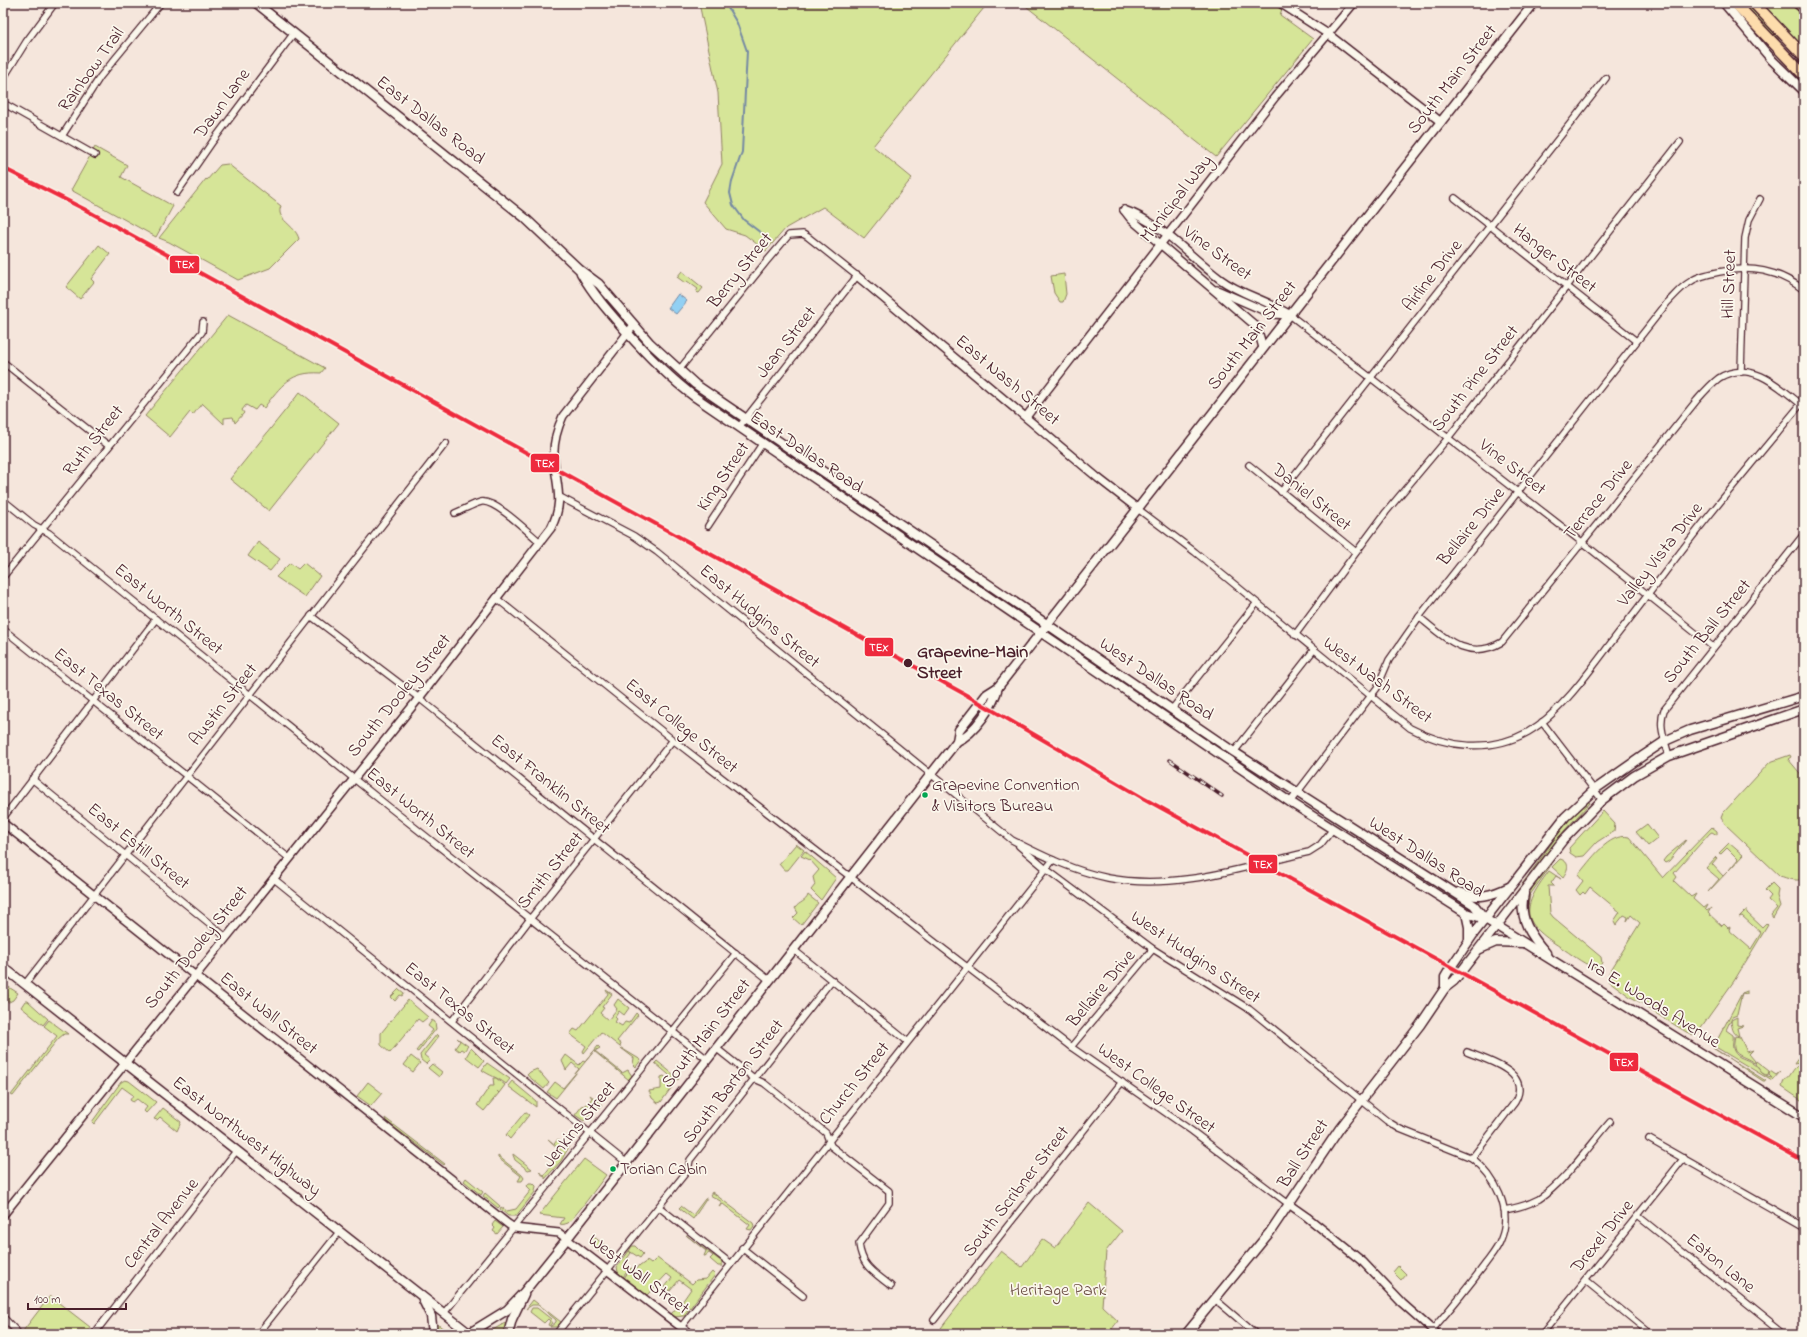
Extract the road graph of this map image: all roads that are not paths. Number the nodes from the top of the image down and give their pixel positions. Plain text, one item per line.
1 (54, 3) edge
2 (161, 3) edge
3 (256, 3) edge
4 (1280, 3) edge
5 (1354, 3) edge
6 (1534, 3) edge
7 (1724, 3) edge
8 (1735, 3) edge
9 (1754, 3) edge
10 (1798, 3) edge
11 (1804, 8) edge
12 (294, 34) junction
13 (1328, 34) junction
14 (1804, 56) edge
15 (1804, 75) edge
16 (1606, 78) dead end
17 (3, 79) edge
18 (1804, 91) edge
19 (3, 103) edge
20 (1441, 122) junction
21 (62, 136) junction
22 (1680, 142) dead end
23 (94, 155) dead end
24 (177, 193) dead end
25 (1455, 198) dead end
26 (1760, 199) dead end
27 (1490, 226) junction
28 (1167, 236) junction
29 (1161, 244) junction
30 (1744, 269) junction
31 (580, 270) junction
32 (857, 276) junction
33 (1210, 286) junction
34 (1567, 287) junction
35 (1804, 290) edge
36 (1290, 315) junction
37 (203, 322) dead end
38 (634, 325) junction
39 (627, 333) junction
40 (1636, 341) junction
41 (1262, 348) junction
42 (3, 362) edge
43 (679, 370) junction
44 (1741, 372) junction
45 (1371, 378) junction
46 (1802, 406) edge
47 (1026, 417) junction
48 (745, 418) junction
49 (739, 427) junction
50 (1448, 438) junction
51 (446, 442) dead end
52 (762, 444) junction
53 (108, 446) junction
54 (1249, 465) dead end
55 (1281, 492) junction
56 (1518, 493) junction
57 (560, 497) junction
58 (3, 500) edge
59 (873, 506) junction
60 (1138, 509) junction
61 (455, 513) dead end
62 (884, 513) junction
63 (867, 515) junction
64 (878, 522) junction
65 (708, 526) dead end
66 (42, 529) junction
67 (914, 534) junction
68 (1804, 534) edge
69 (540, 542) junction
70 (908, 543) junction
71 (1583, 543) junction
72 (1356, 552) junction
73 (3, 577) edge
74 (1648, 595) junction
75 (496, 598) junction
76 (1256, 604) junction
77 (310, 616) junction
78 (1419, 617) junction
79 (156, 619) junction
80 (1048, 624) junction
81 (3, 629) edge
82 (1041, 633) junction
83 (1295, 635) junction
84 (1713, 647) junction
85 (1313, 651) junction
86 (250, 694) junction
87 (1804, 696) edge
88 (1370, 697) junction
89 (419, 698) junction
90 (93, 701) junction
91 (1172, 709) junction
92 (1804, 709) edge
93 (1542, 722) junction
94 (1180, 728) junction
95 (1215, 739) junction
96 (673, 740) junction
97 (1665, 742) junction
98 (1234, 752) junction
99 (1669, 756) junction
100 (930, 774) junction
101 (186, 776) junction
102 (354, 778) junction
103 (32, 779) junction
104 (1594, 790) junction
105 (1296, 793) junction
106 (1602, 800) junction
107 (1290, 802) junction
108 (3, 818) edge
109 (3, 823) edge
110 (1332, 829) junction
111 (595, 838) junction
112 (1012, 840) junction
113 (1377, 844) junction
114 (125, 854) junction
115 (289, 858) junction
116 (1052, 860) junction
117 (1046, 869) junction
118 (849, 877) junction
119 (273, 878) junction
120 (1443, 884) junction
121 (1512, 886) junction
122 (1524, 893) junction
123 (94, 895) junction
124 (1466, 913) junction
125 (530, 919) junction
126 (1485, 919) junction
127 (1497, 926) junction
128 (226, 936) junction
129 (1469, 940) junction
130 (1524, 943) junction
131 (1153, 949) junction
132 (794, 950) junction
133 (736, 953) junction
134 (1474, 953) junction
135 (1550, 959) junction
136 (3, 967) edge
137 (967, 967) junction
138 (195, 974) junction
139 (769, 980) junction
140 (832, 980) junction
141 (24, 984) junction
142 (1445, 988) junction
143 (452, 1022) junction
144 (672, 1032) junction
145 (908, 1041) junction
146 (1071, 1047) junction
147 (716, 1048) junction
148 (1467, 1052) dead end
149 (707, 1059) junction
150 (125, 1061) junction
151 (755, 1079) junction
152 (1122, 1082) junction
153 (1361, 1101) junction
154 (1804, 1117) edge
155 (1610, 1122) dead end
156 (590, 1135) junction
157 (829, 1139) junction
158 (1649, 1139) dead end
159 (237, 1150) junction
160 (1472, 1158) junction
161 (1684, 1158) junction
162 (626, 1163) junction
163 (1290, 1205) junction
164 (659, 1208) junction
165 (1504, 1210) junction
166 (3, 1215) edge
167 (1638, 1216) junction
168 (1804, 1227) edge
169 (514, 1228) junction
170 (340, 1231) junction
171 (566, 1240) junction
172 (742, 1248) junction
173 (730, 1263) junction
174 (609, 1270) junction
175 (1586, 1281) junction
176 (891, 1286) dead end
177 (524, 1292) junction
178 (803, 1296) dead end
179 (422, 1297) junction
180 (1216, 1300) junction
181 (444, 1313) junction
182 (3, 1317) edge
183 (934, 1320) dead end
184 (681, 1327) junction
185 (1435, 1332) edge
186 (20, 1334) edge
187 (94, 1334) edge
188 (258, 1334) edge
189 (433, 1334) edge
190 (469, 1334) edge
191 (508, 1334) edge
192 (556, 1334) edge
193 (690, 1334) edge
194 (1186, 1334) edge
195 (1256, 1334) edge
196 (1542, 1334) edge
197 (1651, 1334) edge
198 (1784, 1334) edge

1 - 17 street
2 - 21 street, Rainbow Trail
3 - 12 main road, East Dallas Road
4 - 13 street
5 - 13 street, Municipal Way
6 - 20 main road, South Main Street
7 - 18 main road
8 - 15 highway
9 - 14 highway
10 - 11 highway
12 - 24 street, Dawn Lane
12 - 31 main road, East Dallas Road
13 - 20 street
13 - 28 street, Municipal Way
16 - 27 street, Airline Drive
19 - 21 street
20 - 36 main road, South Main Street
21 - 23 street
22 - 34 street, South Pine Street
25 - 27 street, Hanger Street
26 - 30 street, Hill Street
27 - 34 street, Hanger Street
27 - 45 street, Airline Drive
28 - 29 street, Municipal Way
28 - 29 street, Vine Street
28 - 36 street, Vine Street
29 - 33 street, Vine Street
29 - 47 street, Municipal Way
30 - 35 street, Bellaire Drive
30 - 40 street, Bellaire Drive
30 - 44 street, Hill Street
31 - 38 main road, East Dallas Road
31 - 39 main road, East Dallas Road
32 - 43 street, Berry Street
32 - 47 street, East Nash Street
32 - 48 street, Jean Street
33 - 36 street, Vine Street
33 - 41 street, Vine Street
34 - 40 street, Hanger Street
34 - 50 street, South Pine Street
36 - 41 main road, South Main Street
36 - 45 street, Vine Street
37 - 53 street, Ruth Street
38 - 39 street, South Dooley Street
38 - 43 main road, East Dallas Road
39 - 49 main road, East Dallas Road
39 - 57 street, South Dooley Street
40 - 56 street, Bellaire Drive
41 - 60 main road, South Main Street
42 - 53 street
43 - 48 main road, East Dallas Road
44 - 46 street, Terrace Drive
44 - 71 street, Terrace Drive
45 - 50 street, Vine Street
45 - 55 street, Airline Drive
46 - 74 street, Valley Vista Drive
47 - 60 street, East Nash Street
48 - 49 street, Jean Street
48 - 59 main road, East Dallas Road
49 - 52 main road, East Dallas Road
50 - 56 street, Vine Street
50 - 72 street, South Pine Street
51 - 77 street, Austin Street
52 - 63 main road, East Dallas Road
52 - 65 street, King Street
53 - 66 street, Ruth Street
54 - 55 street, Daniel Street
55 - 72 street, Daniel Street
56 - 71 street, Vine Street
56 - 78 street, Bellaire Drive
57 - 69 street, South Dooley Street
57 - 100 street, East Hudgins Street
58 - 66 street, East Worth Street
59 - 62 main road, East Dallas Road
59 - 63 main road
60 - 76 street, West Nash Street
60 - 80 main road, South Main Street
61 - 69 street
62 - 64 main road
62 - 67 main road, East Dallas Road
63 - 64 main road, East Dallas Road
64 - 70 main road, East Dallas Road
66 - 73 street, Ruth Street
66 - 79 street, East Worth Street
67 - 70 main road
67 - 80 main road, East Dallas Road
68 - 84 street, South Ball Street
69 - 75 street, South Dooley Street
70 - 82 main road, East Dallas Road
71 - 74 street, Vine Street
71 - 78 street, Terrace Drive
72 - 83 street, South Pine Street
74 - 84 street, Vine Street
74 - 93 street, Valley Vista Drive
75 - 89 street, South Dooley Street
75 - 96 street, East College Street
76 - 83 street, West Nash Street
76 - 91 street
77 - 86 street, Austin Street
77 - 89 street, East Franklin Street
78 - 88 street, Bellaire Drive
79 - 86 street, East Worth Street
79 - 90 street
80 - 82 main road, South Main Street
80 - 91 main road, West Dallas Road
81 - 90 street, East Texas Street
82 - 94 main road, West Dallas Road
82 - 100 main road, South Main Street
83 - 85 street, West Nash Street
84 - 97 street, South Ball Street
85 - 88 street, West Nash Street
85 - 98 street
86 - 101 street, Austin Street
86 - 102 street, East Worth Street
87 - 97 main road, Ball Street
88 - 93 street, West Nash Street
88 - 105 street, Bellaire Drive
89 - 102 street, South Dooley Street
89 - 111 street, East Franklin Street
90 - 101 street, East Texas Street
90 - 103 street
91 - 95 main road, West Dallas Road
92 - 99 main road, Ball Street
93 - 104 street
94 - 95 main road
94 - 107 main road, West Dallas Road
95 - 98 main road, West Dallas Road
96 - 111 street, Smith Street
96 - 118 street, East College Street
97 - 99 street, South Ball Street
97 - 104 main road, Ball Street
98 - 105 main road, West Dallas Road
99 - 106 main road, Ball Street
100 - 112 street, West Hudgins Street
100 - 118 main road, South Main Street
101 - 114 street, Austin Street
101 - 115 street, East Texas Street
102 - 115 street, South Dooley Street
102 - 125 street, East Worth Street
103 - 108 street
103 - 114 street, East Estill Street
104 - 106 street
104 - 121 main road, Ball Street
105 - 107 street, Bellaire Drive
105 - 113 main road, West Dallas Road
106 - 122 main road, Ball Street
107 - 110 main road, West Dallas Road
109 - 123 street, East Wall Street
110 - 113 main road
110 - 116 street, West Hudgins Street
110 - 124 main road, West Dallas Road
111 - 125 street, Smith Street
111 - 133 street, East Franklin Street
112 - 116 street, West Hudgins Street
112 - 117 street, West Hudgins Street
113 - 120 main road, West Dallas Road
114 - 123 street, Austin Street
114 - 128 street, East Estill Street
115 - 119 street, South Dooley Street
116 - 117 street, Church Street
117 - 131 street, West Hudgins Street
117 - 137 street, Church Street
118 - 132 main road, South Main Street
118 - 137 street, West College Street
119 - 128 street, South Dooley Street
119 - 143 street, East Texas Street
120 - 121 main road
120 - 126 main road, West Dallas Road
121 - 126 main road, Ball Street
122 - 127 main road, Ball Street
122 - 135 main road
123 - 138 street, East Wall Street
123 - 141 street, Austin Street
124 - 126 main road, West Dallas Road
124 - 129 main road
125 - 143 street, Smith Street
125 - 144 street, East Worth Street
126 - 127 main road, Ira E. Woods Avenue
126 - 129 main road, Ball Street
127 - 130 main road, Ira E. Woods Avenue
127 - 134 main road, Ball Street
128 - 138 street, South Dooley Street
129 - 142 main road, Ball Street
130 - 134 main road
130 - 135 main road, Ira E. Woods Avenue
131 - 146 street, Bellaire Drive
131 - 153 street, West Hudgins Street
132 - 139 main road, South Main Street
132 - 140 street
133 - 139 street, East Franklin Street
133 - 144 street, Jenkins Street
134 - 142 main road, Ball Street
135 - 154 main road, Ira E. Woods Avenue
136 - 141 main road, East Northwest Highway
137 - 145 street, Church Street
137 - 146 street, West College Street
138 - 150 street, South Dooley Street
138 - 169 street, East Wall Street
139 - 147 main road, South Main Street
140 - 145 street
140 - 151 street, South Barton Street
141 - 150 main road, East Northwest Highway
142 - 153 main road, Ball Street
143 - 156 street, East Texas Street
144 - 149 street, East Worth Street
144 - 156 street, Jenkins Street
145 - 157 street, Church Street
146 - 152 street, West College Street
147 - 149 main road, South Main Street
147 - 151 street
148 - 160 street
149 - 162 main road, South Main Street
150 - 159 main road, East Northwest Highway
150 - 166 street, South Dooley Street
151 - 157 street
151 - 164 street, South Barton Street
152 - 163 street, West College Street
152 - 183 street, South Scribner Street
153 - 160 street, West Hudgins Street
153 - 163 main road, Ball Street
155 - 165 street
156 - 162 street, East Texas Street
156 - 169 street, Jenkins Street
157 - 172 street, Church Street
157 - 176 street
158 - 161 street
159 - 170 main road, East Northwest Highway
159 - 187 street, Central Avenue
160 - 165 street
161 - 167 street, Drexel Drive
161 - 168 street
162 - 171 main road, South Main Street
163 - 180 main road, Ball Street
163 - 185 street, West College Street
164 - 173 street
164 - 174 street, South Barton Street
165 - 185 street
167 - 175 street, Drexel Drive
167 - 198 street, Eaton Lane
169 - 171 street, West Wall Street
169 - 181 street, Jenkins Street
170 - 179 main road, East Northwest Highway
170 - 188 street
171 - 174 street, West Wall Street
171 - 177 main road, South Main Street
172 - 173 street, Church Street
172 - 178 street
173 - 184 street, Church Street
174 - 184 street, West Wall Street
174 - 192 street, South Barton Street
175 - 196 street, Drexel Drive
175 - 197 street
177 - 190 main road, South Main Street
177 - 191 main road
179 - 181 main road, East Northwest Highway
179 - 189 main road
180 - 194 main road, Ball Street
180 - 195 street
181 - 190 main road, East Northwest Highway
182 - 186 street
184 - 193 street, West Wall Street

